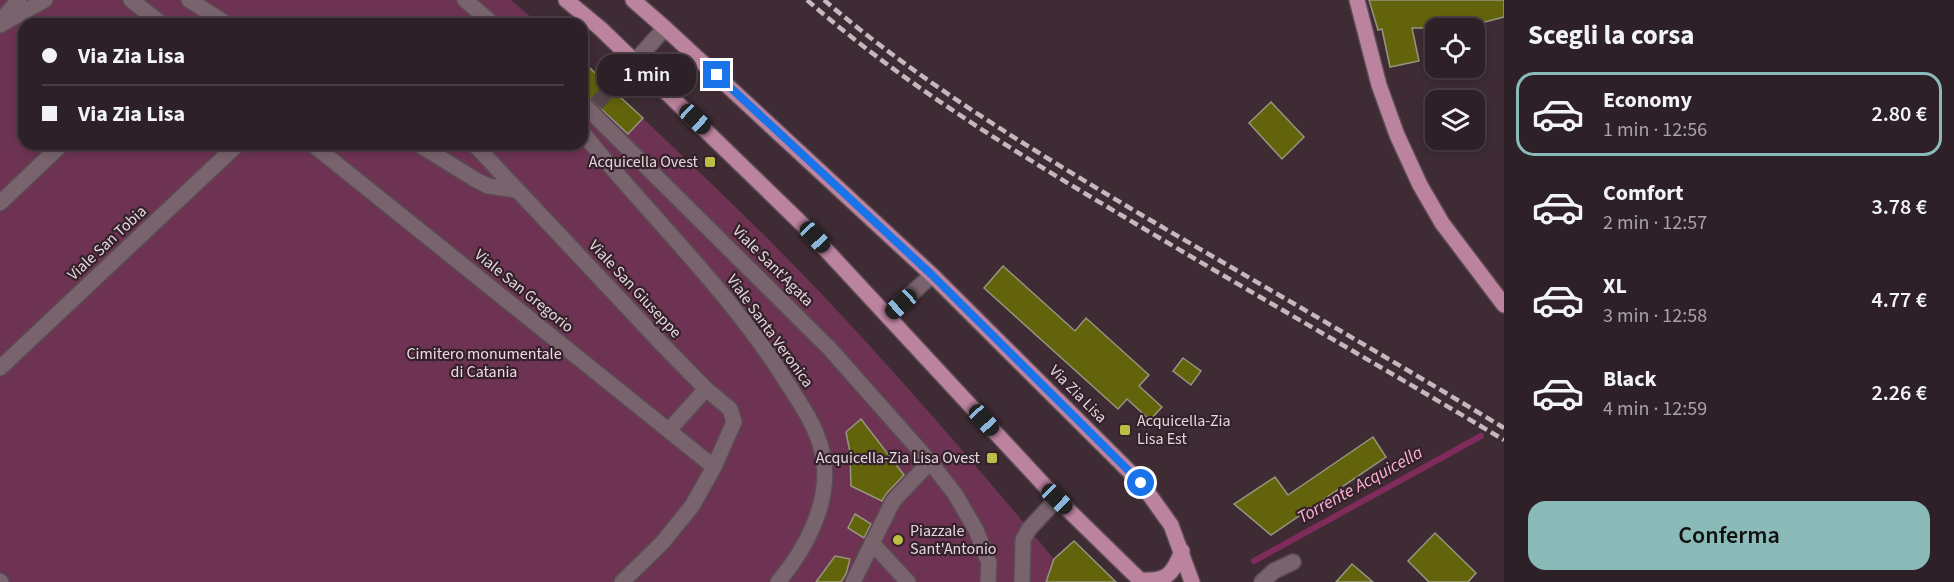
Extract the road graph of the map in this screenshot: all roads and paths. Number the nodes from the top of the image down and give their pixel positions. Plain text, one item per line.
1 (19, 0) edge
2 (45, 0) edge
3 (131, 0) edge
4 (189, 0) edge
5 (465, 0) edge
6 (566, 0) edge
7 (633, 0) edge
8 (1357, 0) edge
9 (154, 18) edge
10 (217, 18) edge
11 (486, 18) edge
12 (588, 18) edge
13 (588, 18) edge
14 (0, 21) edge
15 (0, 26) edge
16 (665, 28) junction
17 (634, 62) junction
18 (611, 88) tunnel mouth
19 (588, 110) edge
20 (588, 139) edge
21 (56, 150) edge
22 (232, 150) edge
23 (319, 150) edge
24 (428, 150) edge
25 (479, 150) edge
26 (516, 190) junction
27 (0, 203) edge
28 (932, 275) junction
29 (1504, 305) edge
30 (888, 315) junction
31 (0, 368) edge
32 (706, 389) junction
33 (669, 430) junction
34 (930, 462) junction
35 (714, 467) junction
36 (1057, 499) junction
37 (872, 543) junction
38 (1182, 551) junction
39 (1293, 562) dead end
40 (1141, 581) edge
41 (622, 582) edge
42 (778, 582) edge
43 (853, 582) edge
44 (908, 582) edge
45 (988, 582) edge
46 (1022, 582) edge
47 (1192, 582) edge
48 (1262, 582) edge

1 - 14 street
2 - 15 street
3 - 9 street
4 - 10 street
5 - 11 street
6 - 12 main road
7 - 16 main road, Via Zia Lisa
8 - 29 main road
13 - 17 main road
16 - 17 street
16 - 28 main road, Via Zia Lisa
17 - 18 street
17 - 30 main road
19 - 34 street, Viale Sant'Agata
20 - 42 street, Viale Santa Veronica
21 - 27 street
22 - 31 street, Viale San Tobia
23 - 33 street, Viale San Gregorio
24 - 26 street
25 - 26 street, Viale San Giuseppe
26 - 32 street, Viale San Giuseppe
28 - 30 street
28 - 38 main road, Via Zia Lisa
30 - 36 main road
32 - 33 street
32 - 35 street, Viale San Giuseppe
33 - 35 street, Viale San Gregorio
34 - 37 street
34 - 45 street, Viale Sant'Agata
35 - 41 street, Viale San Giuseppe
36 - 40 main road
36 - 46 street
37 - 43 street
37 - 44 street
38 - 40 main road
38 - 47 main road, Via Zia Lisa
39 - 48 street

